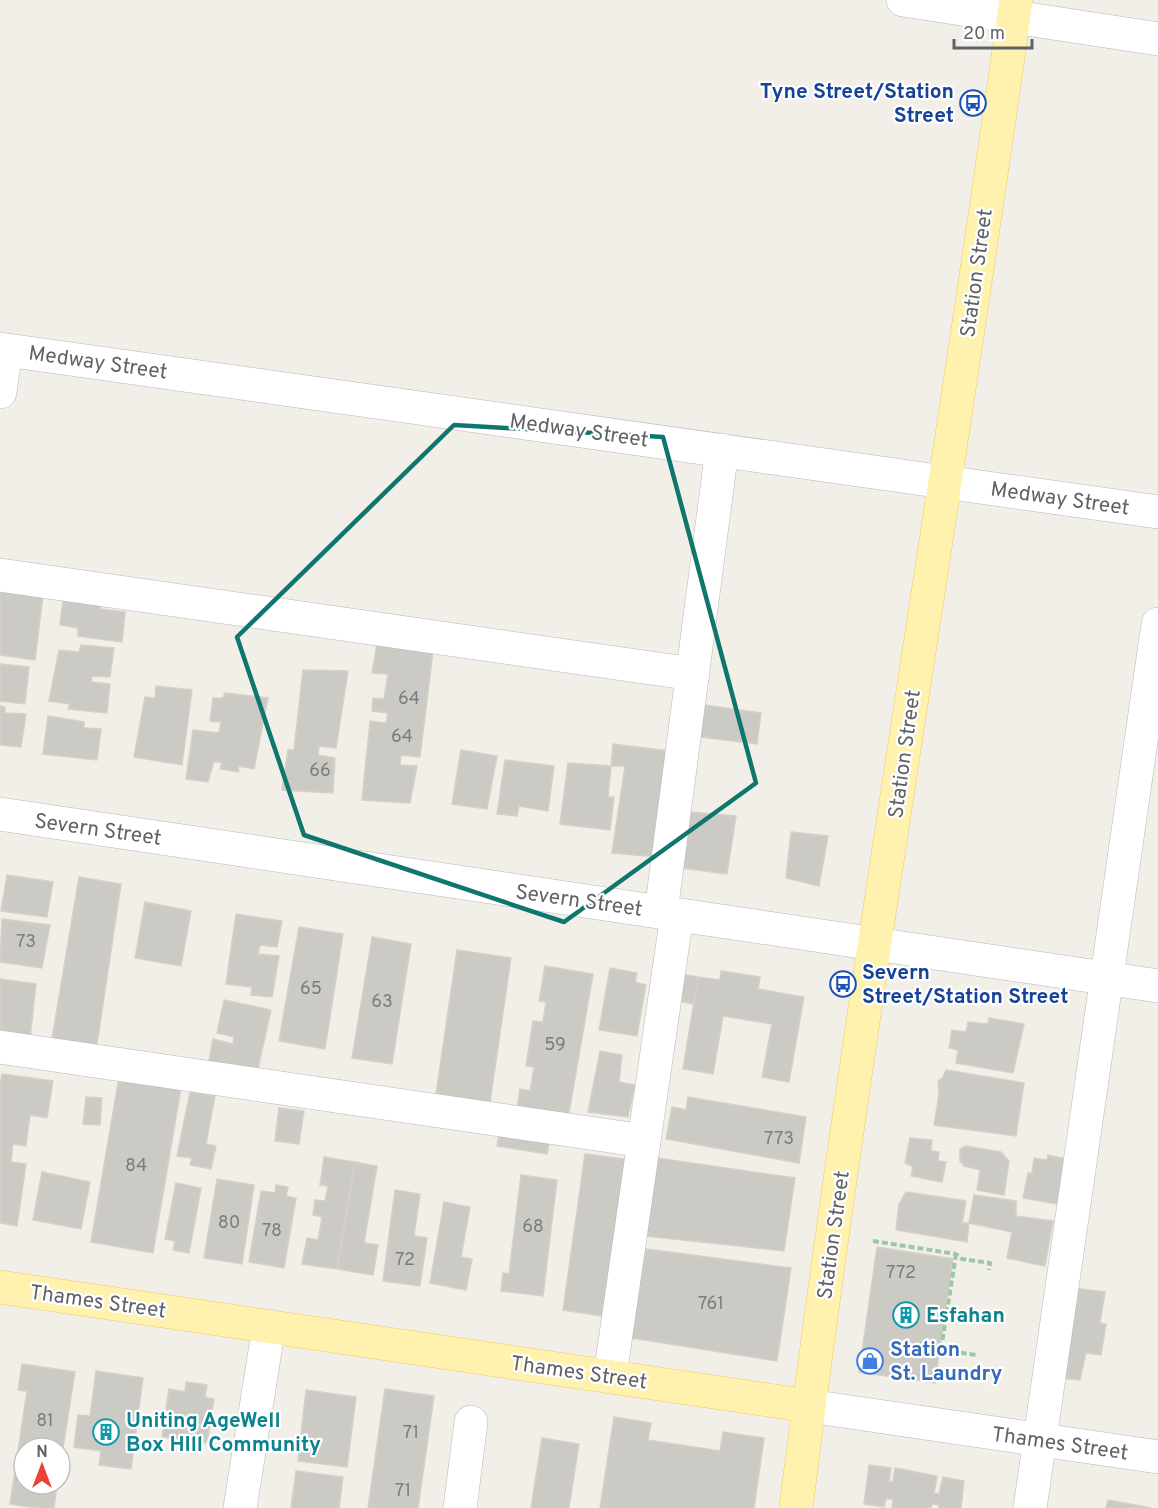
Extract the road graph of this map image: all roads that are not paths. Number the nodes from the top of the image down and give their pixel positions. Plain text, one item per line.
1 (903, 0) edge
2 (1015, 8) edge
3 (1158, 39) edge
4 (3, 349) edge
5 (0, 392) edge
6 (722, 450) junction
7 (945, 481) junction
8 (1158, 512) edge
9 (0, 575) edge
10 (1158, 624) edge
11 (693, 674) junction
12 (0, 814) edge
13 (669, 913) junction
14 (876, 944) junction
15 (1107, 978) junction
16 (1158, 986) edge
17 (0, 1047) edge
18 (644, 1141) junction
19 (0, 1287) edge
20 (269, 1326) junction
21 (610, 1376) junction
22 (809, 1406) junction
23 (471, 1422) dead end
24 (1041, 1440) junction
25 (1158, 1457) edge
26 (240, 1508) edge
27 (460, 1508) edge
28 (796, 1508) edge
29 (1030, 1508) edge

1 - 2 street
2 - 3 street
2 - 7 main road, Station Street
4 - 5 street
4 - 6 street, Medway Street
6 - 7 street, Medway Street
6 - 11 street
7 - 8 street, Medway Street
7 - 14 main road, Station Street
9 - 11 street
10 - 15 street
11 - 13 street
12 - 13 street, Severn Street
13 - 14 street, Severn Street
13 - 18 street
14 - 15 street, Severn Street
14 - 22 main road, Station Street
15 - 16 street, Severn Street
15 - 24 street
17 - 18 street
18 - 21 street
19 - 20 main road, Thames Street
20 - 21 main road, Thames Street
20 - 26 street
21 - 22 main road, Thames Street
22 - 24 street, Thames Street
22 - 28 main road, Station Street
23 - 27 street
24 - 25 street, Thames Street
24 - 29 street

